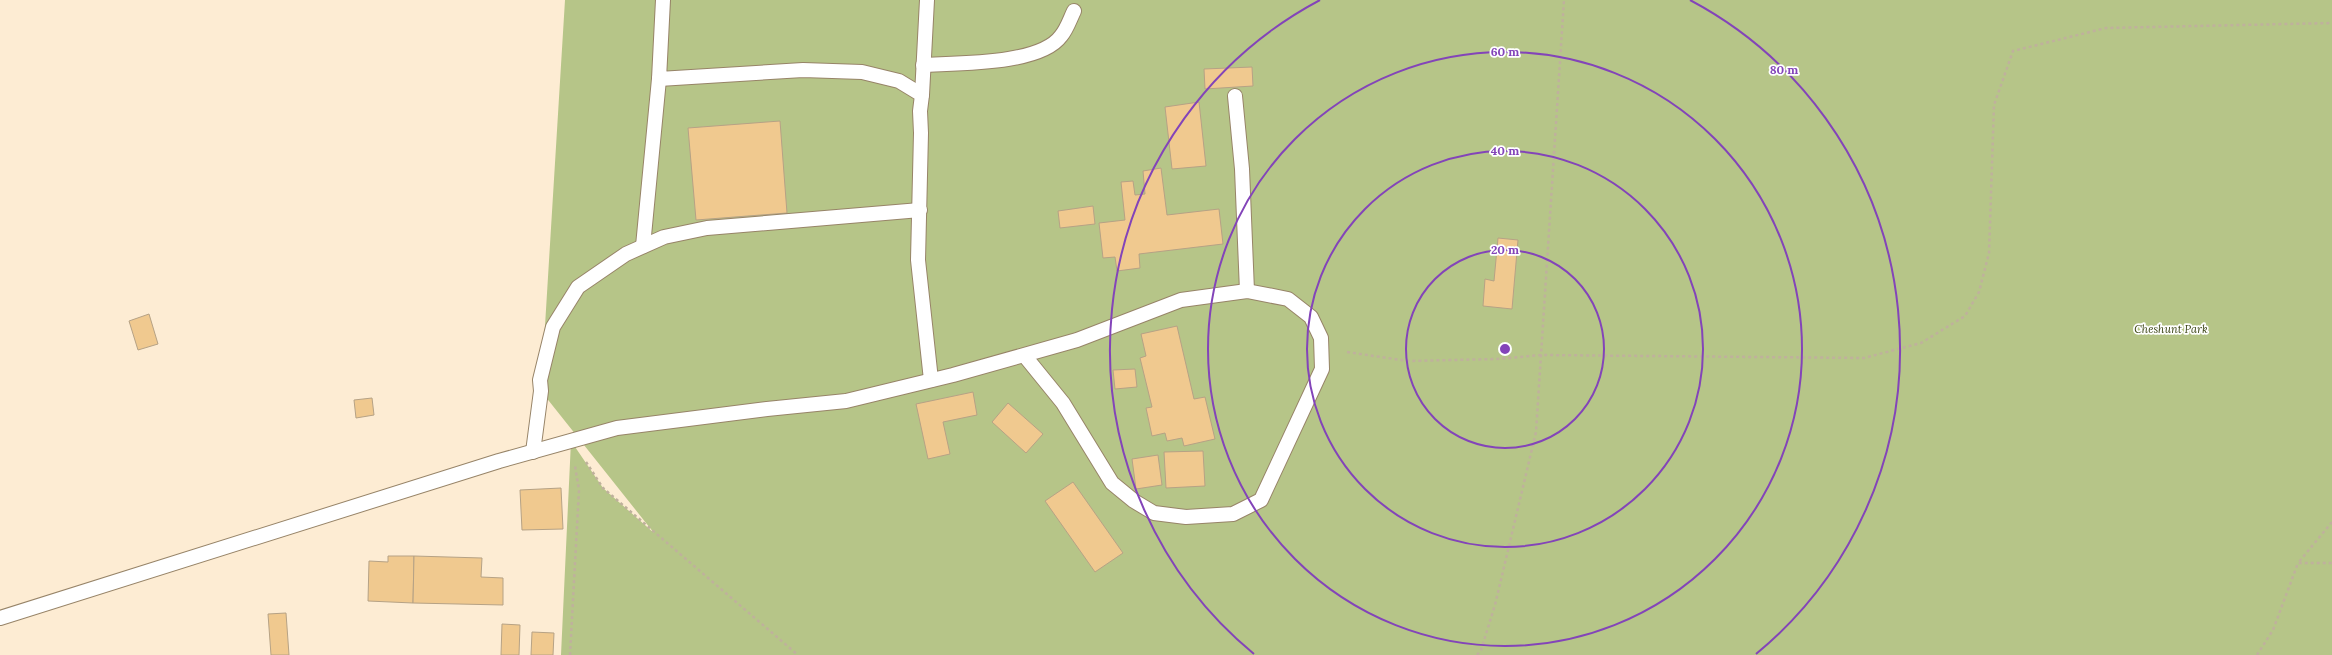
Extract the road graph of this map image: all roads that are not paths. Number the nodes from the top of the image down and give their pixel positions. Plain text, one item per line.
1 (663, 0) edge
2 (928, 0) edge
3 (1074, 11) dead end
4 (923, 65) junction
5 (659, 79) junction
6 (922, 95) junction
7 (1235, 96) dead end
8 (920, 210) junction
9 (643, 246) junction
10 (1247, 291) junction
11 (1024, 355) junction
12 (931, 380) junction
13 (533, 452) junction
14 (0, 618) edge

1 - 5 lane
2 - 4 lane
3 - 4 lane
4 - 6 lane
5 - 6 lane
5 - 9 lane
6 - 8 lane
7 - 10 lane
8 - 9 lane
8 - 12 lane
9 - 13 lane
10 - 11 lane
10 - 11 lane
11 - 12 lane
12 - 13 lane
13 - 14 lane

